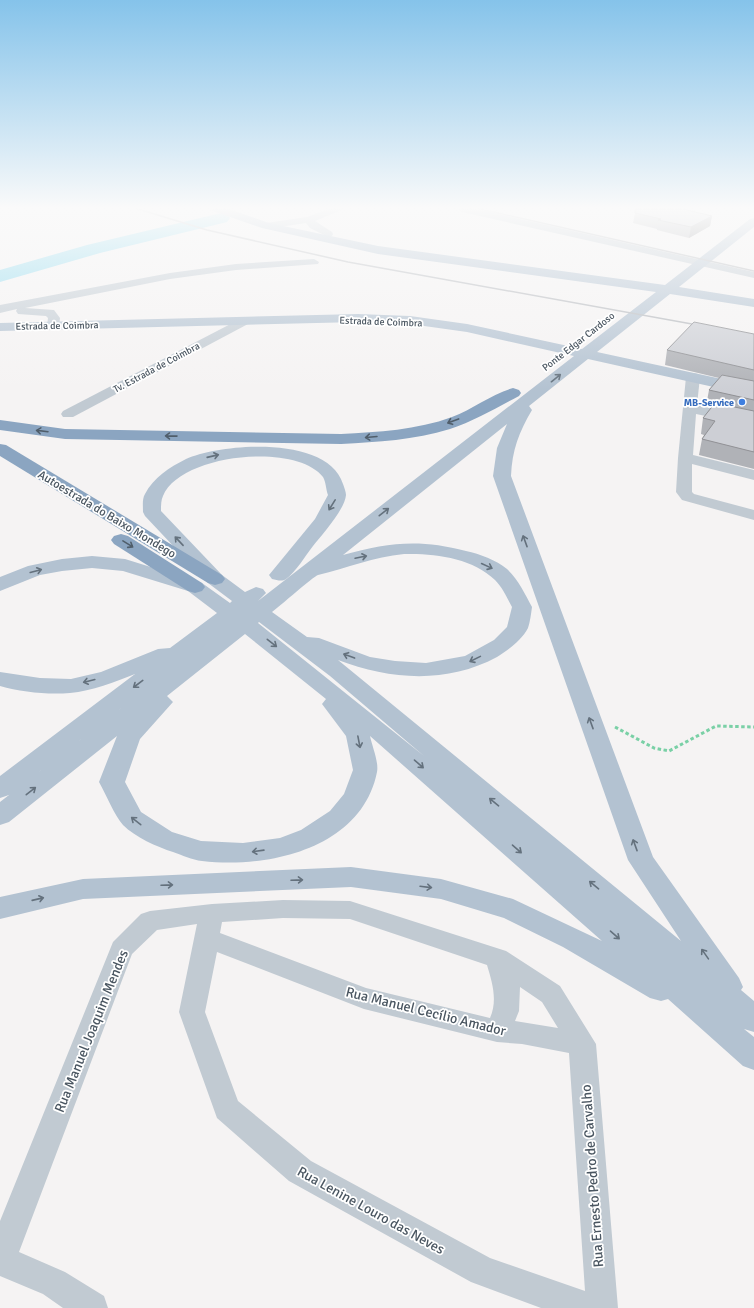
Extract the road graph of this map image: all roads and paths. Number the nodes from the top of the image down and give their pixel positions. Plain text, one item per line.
1 (214, 270) edge
2 (526, 270) edge
3 (559, 270) edge
4 (692, 270) edge
5 (732, 270) edge
6 (754, 275) edge
7 (661, 277) dead end
8 (637, 296) dead end
9 (754, 297) edge
10 (754, 303) edge
11 (0, 310) edge
12 (244, 321) junction
13 (52, 326) junction
14 (0, 327) edge
15 (583, 338) dead end
16 (693, 377) junction
17 (754, 391) edge
18 (513, 393) junction
19 (533, 396) junction
20 (690, 408) junction
21 (68, 414) dead end
22 (754, 422) edge
23 (0, 425) edge
24 (474, 434) junction
25 (0, 449) edge
26 (685, 458) junction
27 (0, 464) edge
28 (754, 475) edge
29 (754, 515) edge
30 (288, 577) junction
31 (205, 583) junction
32 (0, 585) edge
33 (292, 636) junction
34 (199, 647) junction
35 (313, 676) junction
36 (0, 679) edge
37 (586, 710) junction
38 (754, 727) edge
39 (0, 789) edge
40 (0, 816) edge
41 (0, 908) edge
42 (210, 926) junction
43 (497, 958) junction
44 (741, 1020) edge
45 (497, 1031) junction
46 (582, 1044) junction
47 (754, 1056) edge
48 (0, 1260) edge
49 (92, 1308) edge
50 (586, 1308) edge
51 (602, 1308) edge

1 - 11 street
2 - 10 main road
3 - 9 main road
19 -> 4 main road, Ponte Edgar Cardoso
5 - 6 street
7 - 8 main road
11 - 13 street
12 - 13 main road, Estrada de Coimbra
12 - 16 main road, Estrada de Coimbra
12 - 21 street, Tv. Estrada de Coimbra
13 - 14 main road, Estrada de Coimbra
15 - 18 main road, Ponte Edgar Cardoso
16 - 17 main road, Estrada de Coimbra
16 - 20 street
18 -> 23 highway
18 - 24 main road, Ponte Edgar Cardoso
19 - 24 main road, Ponte Edgar Cardoso
37 -> 19 main road
20 - 22 street
20 - 26 street
24 - 30 main road
25 - 31 highway, Autoestrada do Baixo Mondego
26 - 28 street
26 - 29 street
27 -> 31 highway, Autoestrada do Baixo Mondego
31 -> 30 main road
30 -> 33 main road
30 - 34 main road
32 -> 31 main road
31 - 33 main road
31 -> 35 main road
44 -> 33 main road
35 -> 34 main road
34 -> 36 main road
34 -> 39 main road
40 -> 34 main road
35 -> 44 main road
37 - 38 path
44 -> 37 main road
41 -> 44 main road
42 - 43 street, Rua Manuel Joaquim Mendes
42 - 45 street, Rua Manuel Cecílio Amador
42 - 48 street, Rua Manuel Joaquim Mendes
42 - 50 street, Rua Lenine Louro das Neves
43 - 45 street
43 - 46 street, Rua Manuel Joaquim Mendes
44 - 47 main road
45 - 46 street, Rua Manuel Cecílio Amador
46 - 51 street, Rua Ernesto Pedro de Carvalho
48 - 49 street

